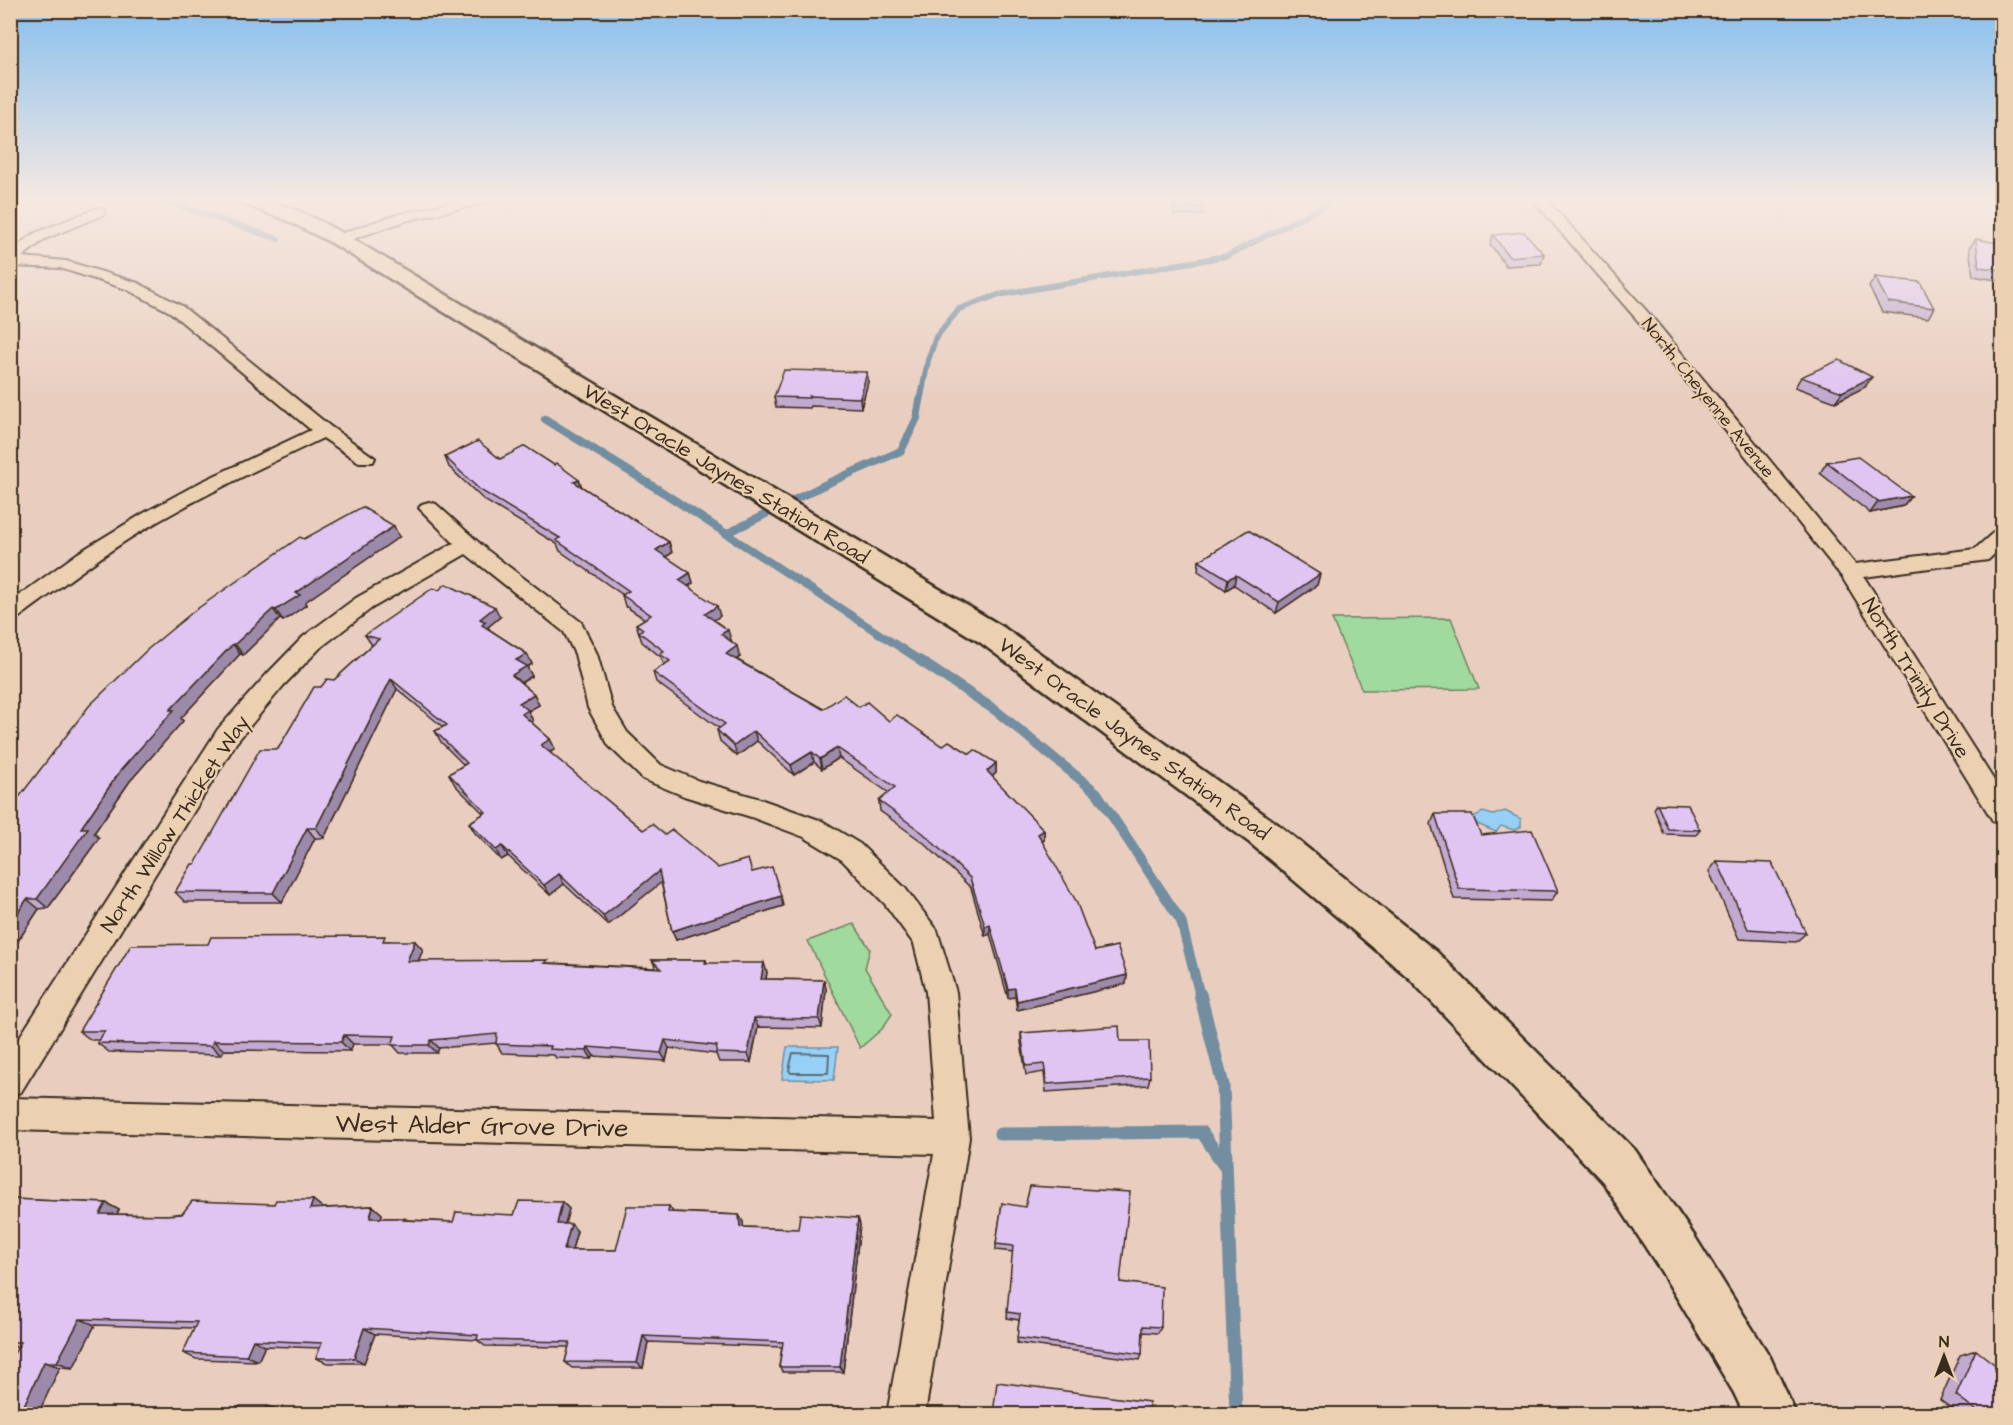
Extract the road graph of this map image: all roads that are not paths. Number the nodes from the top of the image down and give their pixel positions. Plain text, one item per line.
1 (69, 266) edge
2 (384, 266) edge
3 (1597, 266) edge
4 (324, 431) junction
5 (366, 458) dead end
6 (429, 508) dead end
7 (2002, 536) edge
8 (468, 544) junction
9 (1850, 572) junction
10 (10, 613) edge
11 (2002, 814) edge
12 (10, 1081) edge
13 (10, 1113) edge
14 (953, 1137) junction
15 (906, 1414) edge
16 (1770, 1414) edge

1 - 4 street
2 - 16 street, West Oracle Jaynes Station Road
3 - 9 street, North Cheyenne Avenue
4 - 5 street
4 - 10 street
6 - 8 street
7 - 9 street
8 - 12 street, North Willow Thicket Way
8 - 14 street
9 - 11 street, North Trinity Drive
13 - 14 street, West Alder Grove Drive
14 - 15 street

